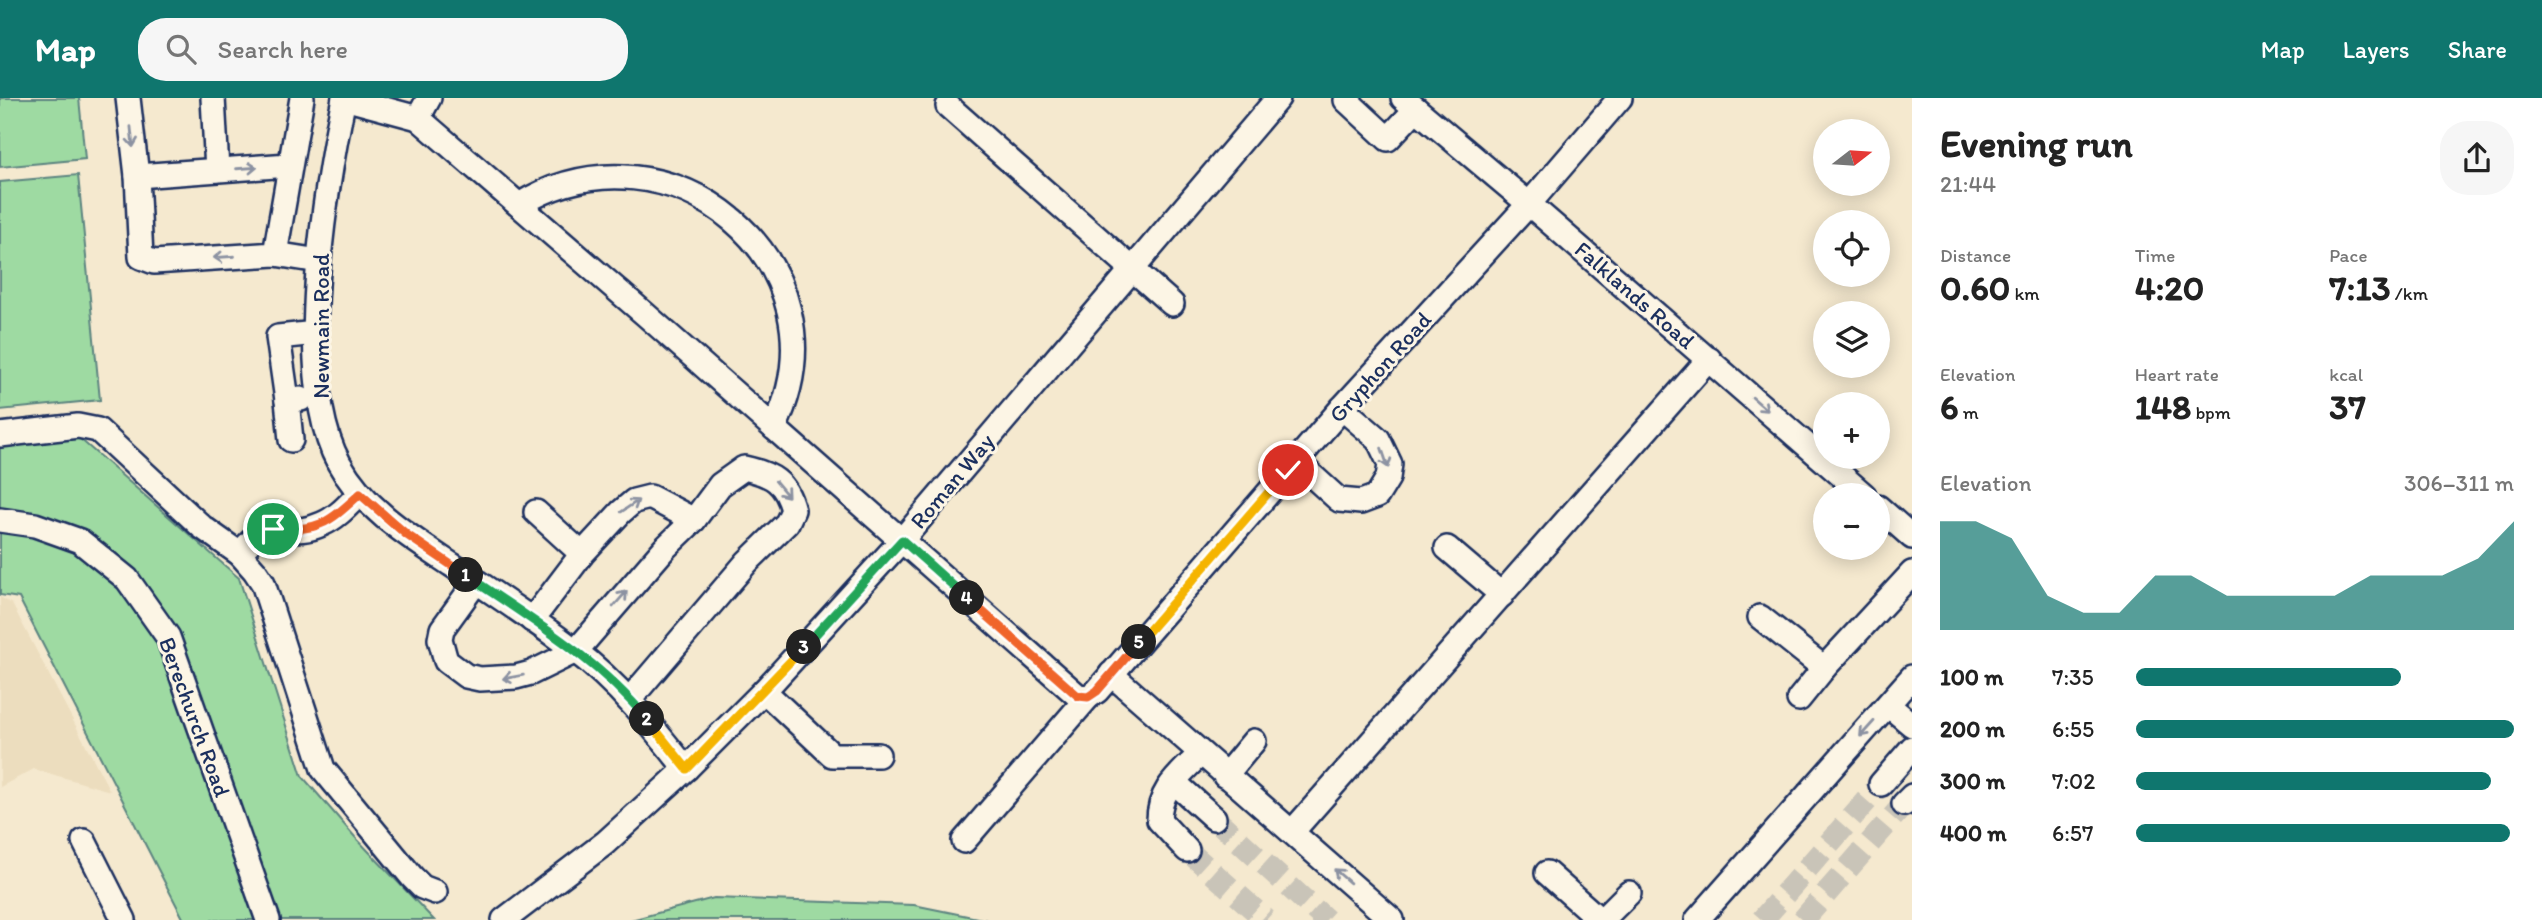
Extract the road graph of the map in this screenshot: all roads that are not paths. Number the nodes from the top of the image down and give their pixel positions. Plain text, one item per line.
1 (128, 98) edge
2 (213, 98) edge
3 (302, 98) edge
4 (344, 98) edge
5 (1278, 98) edge
6 (1620, 98) edge
7 (1346, 100) dead end
8 (1409, 103) edge
9 (948, 106) dead end
10 (423, 108) edge
11 (289, 164) junction
12 (1558, 169) junction
13 (217, 170) junction
14 (1493, 174) junction
15 (137, 176) junction
16 (1529, 204) junction
17 (519, 205) junction
18 (275, 254) junction
19 (319, 261) junction
20 (1132, 266) junction
21 (1172, 304) dead end
22 (317, 333) junction
23 (1709, 359) junction
24 (318, 397) junction
25 (287, 400) junction
26 (1342, 408) junction
27 (774, 428) junction
28 (0, 435) edge
29 (290, 440) dead end
30 (1296, 461) junction
31 (1850, 483) edge
32 (360, 494) junction
33 (536, 512) dead end
34 (1890, 518) edge
35 (0, 520) edge
36 (694, 520) junction
37 (1912, 537) edge
38 (902, 540) junction
39 (1447, 548) dead end
40 (240, 554) junction
41 (582, 554) junction
42 (1912, 573) edge
43 (476, 582) junction
44 (1502, 594) junction
45 (1760, 617) dead end
46 (532, 620) junction
47 (576, 651) junction
48 (1824, 668) junction
49 (1912, 677) edge
50 (1099, 687) junction
51 (764, 691) junction
52 (630, 699) junction
53 (1798, 699) dead end
54 (1888, 705) junction
55 (1912, 725) edge
56 (1254, 741) dead end
57 (1912, 748) edge
58 (1200, 754) junction
59 (878, 755) dead end
60 (687, 769) junction
61 (1225, 776) junction
62 (1174, 782) junction
63 (1881, 784) tunnel mouth
64 (1214, 818) tunnel mouth
65 (1292, 832) junction
66 (84, 841) dead end
67 (964, 841) dead end
68 (1187, 850) tunnel mouth
69 (1547, 873) dead end
70 (435, 892) dead end
71 (1629, 892) dead end
72 (124, 920) edge
73 (268, 920) edge
74 (504, 920) edge
75 (1392, 920) edge
76 (1601, 920) edge
77 (1697, 920) edge

1 -> 15 street
2 - 13 street
3 - 11 street
4 - 10 street
4 - 19 street, Newmain Road
5 - 20 street, Roman Way
6 - 12 street, Gryphon Road
7 - 8 street
8 - 14 street, Falklands Road
9 - 20 street
10 - 17 street
13 -> 11 street
11 - 18 street
12 - 14 street
12 - 16 street, Gryphon Road
13 - 15 street
14 - 16 street, Falklands Road
18 -> 15 street
16 - 23 street, Falklands Road
16 - 26 street, Gryphon Road
17 - 27 street
17 - 27 street
18 - 19 street
19 - 22 street, Newmain Road
20 - 21 street
20 - 38 street, Roman Way
22 - 24 street, Newmain Road
22 - 25 street
23 -> 31 street, Falklands Road
23 - 44 street
24 - 25 street
24 - 32 street, Newmain Road
25 - 29 street
26 - 30 street, Gryphon Road
26 -> 30 street
27 - 38 street
28 - 40 street
30 - 50 street, Gryphon Road
32 - 40 street
32 - 43 street, Newmain Road
33 - 41 street
34 - 37 street
35 - 73 street, Berechurch Road
41 -> 36 street
47 -> 36 street
36 -> 52 street
38 - 50 street
38 - 51 street, Roman Way
39 - 44 street
40 - 70 street
41 - 46 street
42 - 48 street
43 - 46 street, Newmain Road
47 -> 43 street
44 - 65 street
45 - 48 street
46 - 47 street, Newmain Road
47 - 52 street, Newmain Road
48 - 53 street
49 - 54 street
50 - 58 street
50 - 67 street, Gryphon Road
51 - 59 street
51 - 60 street, Roman Way
52 - 60 street, Newmain Road
54 - 55 street
54 -> 77 street
56 - 61 street
57 - 63 street
58 - 61 street
58 - 62 street
60 - 74 street, Roman Way
61 - 65 street
62 - 64 street
62 - 68 street
75 -> 65 street
66 - 72 street
69 - 76 street
71 - 76 street

